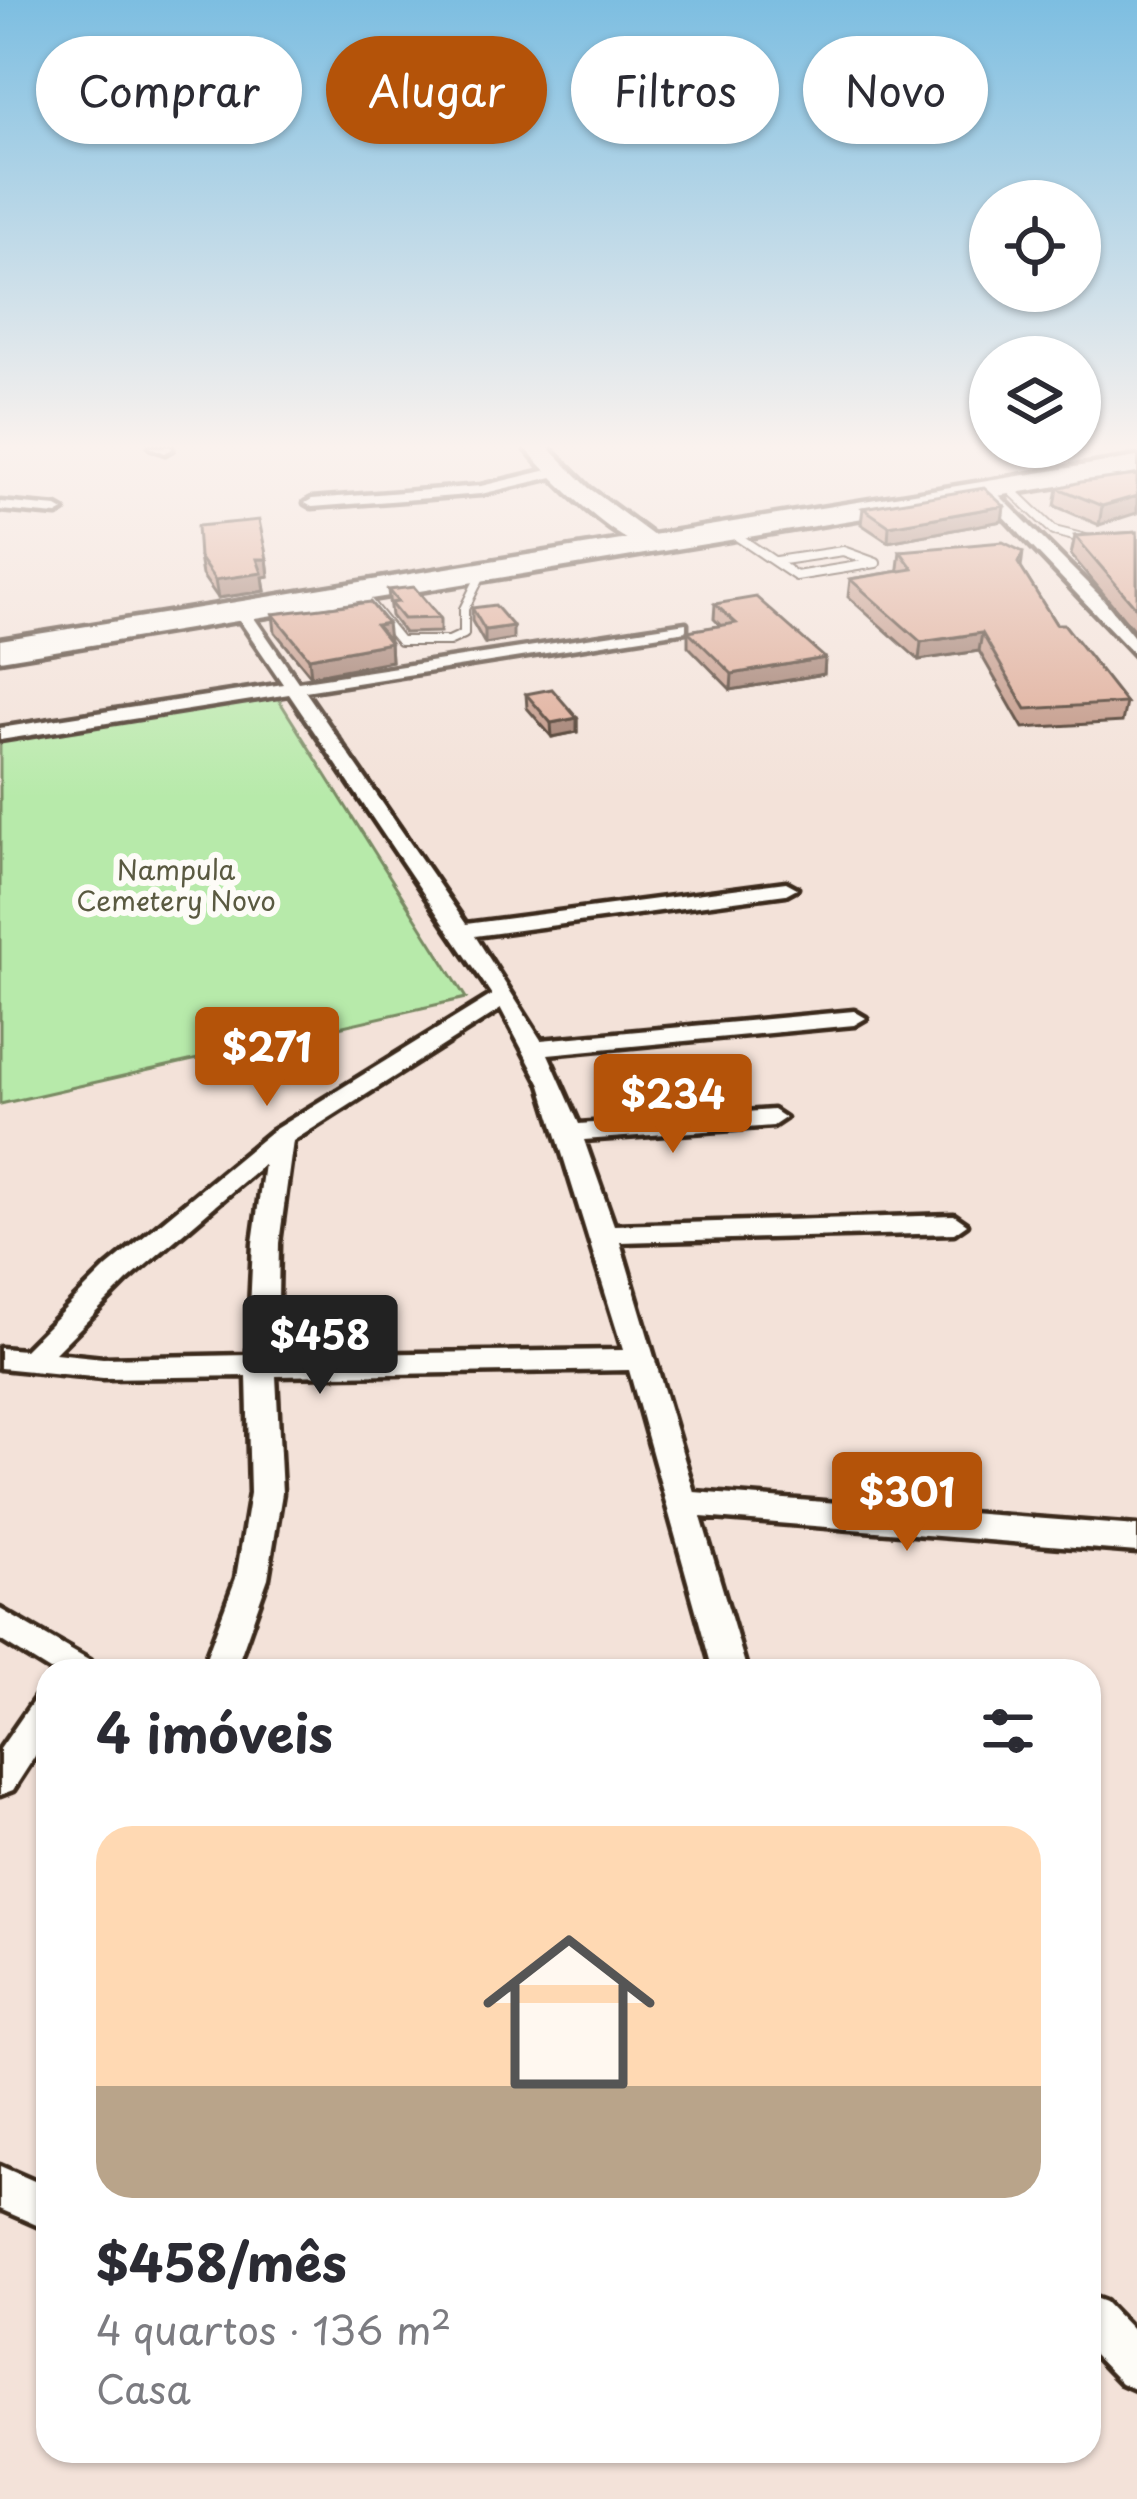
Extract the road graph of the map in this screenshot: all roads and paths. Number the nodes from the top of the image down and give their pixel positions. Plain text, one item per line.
1 (533, 564) edge
2 (779, 564) edge
3 (872, 564) edge
4 (1063, 564) edge
5 (483, 572) junction
6 (360, 592) junction
7 (242, 612) junction
8 (680, 627) dead end
9 (0, 650) edge
10 (1137, 652) edge
11 (295, 689) junction
12 (0, 734) edge
13 (786, 888) dead end
14 (458, 932) junction
15 (505, 997) junction
16 (854, 1018) dead end
17 (535, 1048) junction
18 (773, 1118) dead end
19 (569, 1132) junction
20 (281, 1137) junction
21 (954, 1224) dead end
22 (604, 1234) junction
23 (15, 1359) edge
24 (642, 1360) junction
25 (260, 1364) junction
26 (682, 1503) junction
27 (1137, 1539) edge
28 (0, 1623) edge
29 (57, 1659) edge
30 (222, 1659) edge
31 (727, 1659) edge
32 (36, 1725) edge
33 (0, 1779) edge
34 (0, 2187) edge
35 (36, 2204) edge
36 (1101, 2330) edge
37 (1137, 2367) edge

1 - 5 highway
2 - 3 lane
4 - 10 street
5 - 6 highway
5 - 6 lane
6 - 7 highway
7 - 9 highway
7 - 11 street
8 - 11 street
11 - 12 street
11 - 14 street
13 - 14 street
14 - 15 street
15 - 17 street
15 - 20 street
16 - 17 street
17 - 19 street
18 - 19 street
19 - 22 street
20 - 23 street
20 - 25 street
21 - 22 street
22 - 24 street
23 - 25 street
24 - 25 street
24 - 26 street
25 - 30 street
26 - 27 street
26 - 31 street
28 - 29 street
32 - 33 street
34 - 35 street
36 - 37 street

